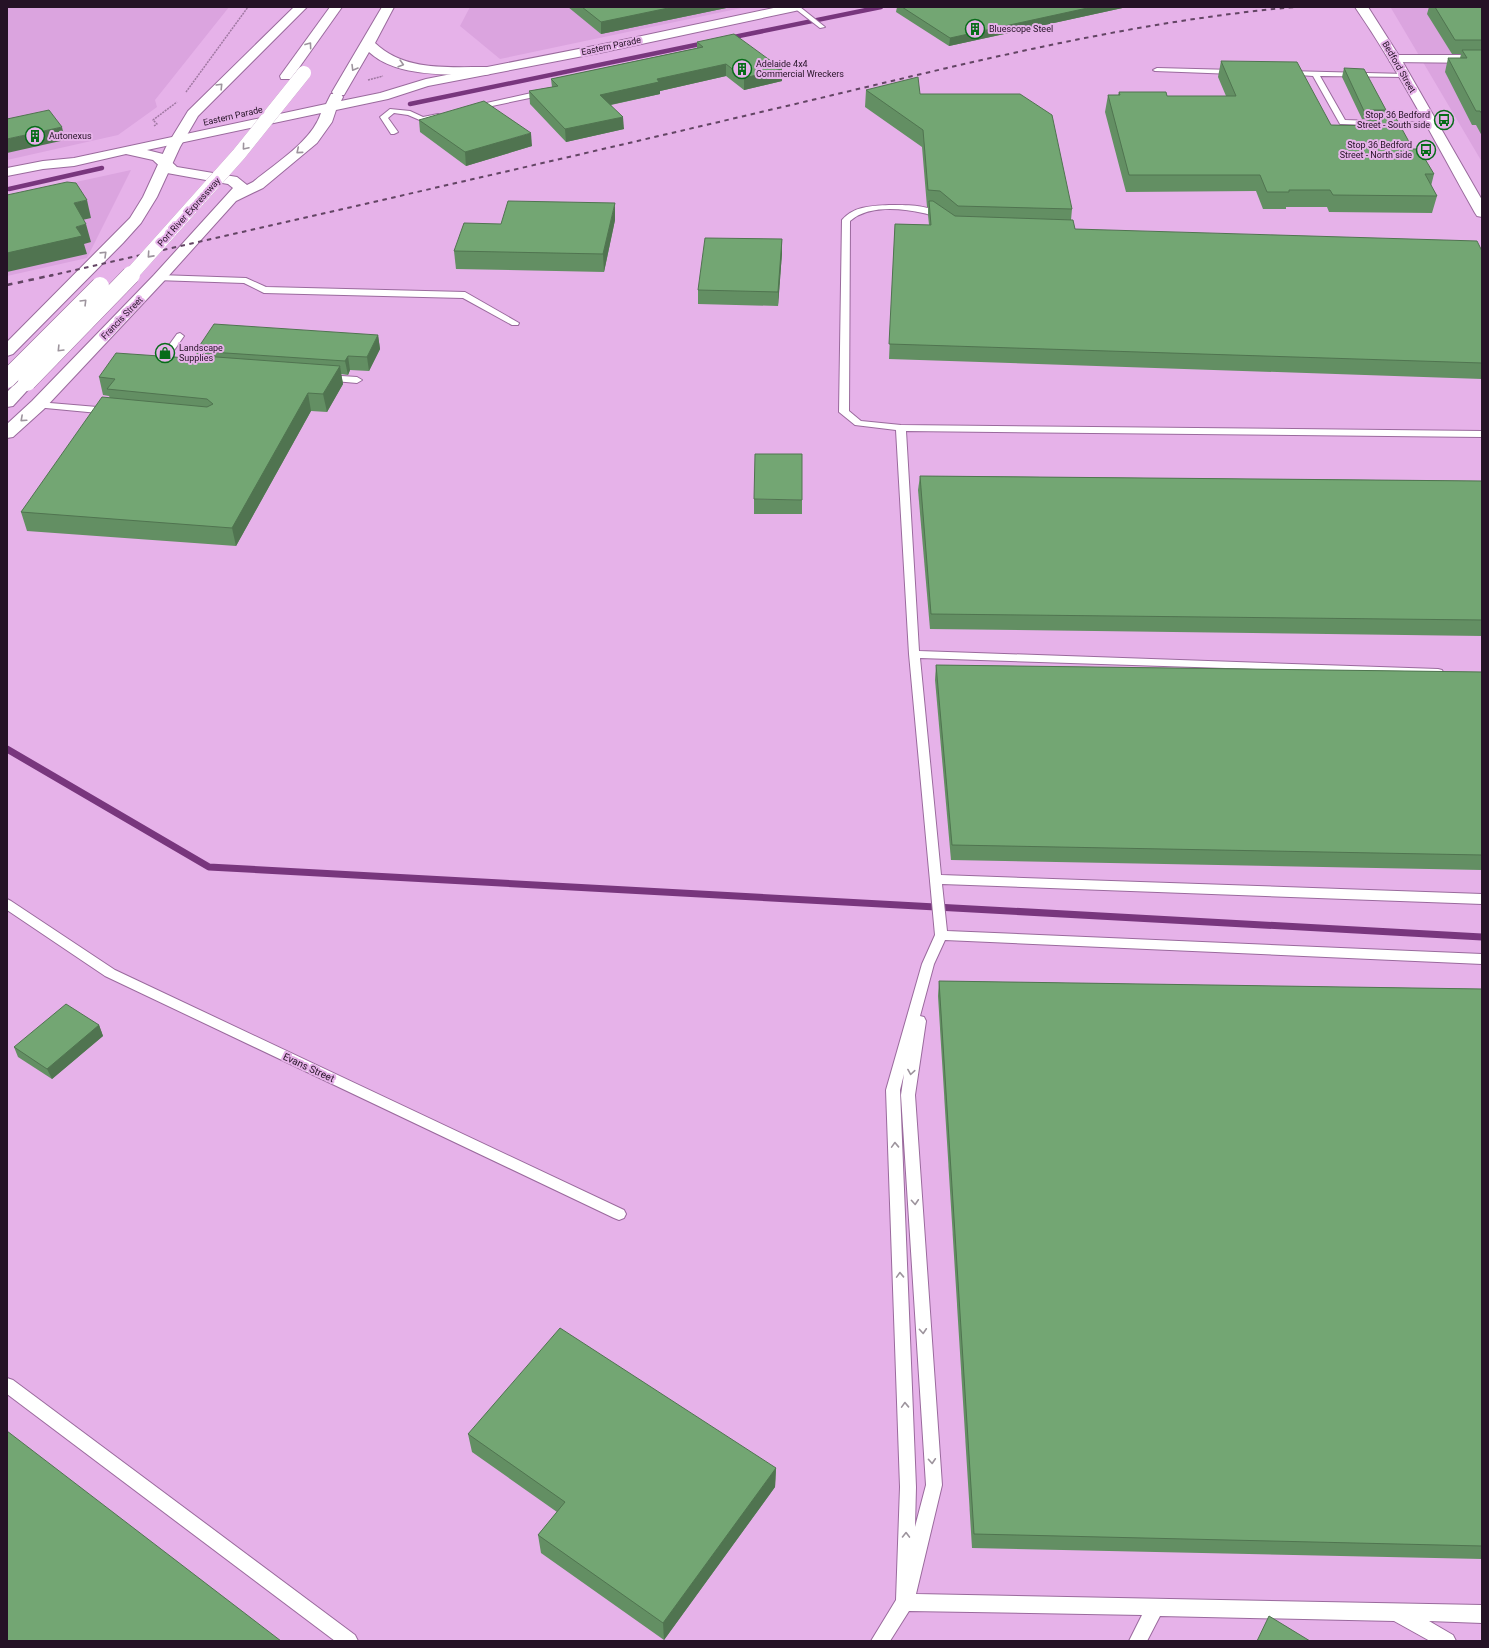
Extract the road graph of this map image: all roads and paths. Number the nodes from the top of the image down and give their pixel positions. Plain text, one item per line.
1 (248, 7) edge
2 (301, 7) edge
3 (336, 7) edge
4 (388, 7) edge
5 (1361, 7) edge
6 (798, 10) edge
7 (822, 28) dead end
8 (368, 44) junction
9 (1395, 59) junction
10 (1482, 59) edge
11 (313, 61) dead end
12 (1157, 70) dead end
13 (485, 72) junction
14 (1244, 72) edge
15 (1275, 72) edge
16 (1315, 73) junction
17 (1404, 74) junction
18 (386, 75) dead end
19 (366, 80) dead end
20 (426, 83) junction
21 (340, 92) junction
22 (536, 94) edge
23 (184, 95) dead end
24 (383, 96) junction
25 (180, 99) dead end
26 (330, 107) junction
27 (468, 109) edge
28 (445, 114) edge
29 (199, 118) junction
30 (325, 122) junction
31 (1432, 125) junction
32 (151, 127) dead end
33 (236, 127) junction
34 (394, 132) dead end
35 (181, 133) junction
36 (125, 150) junction
37 (166, 162) junction
38 (43, 165) junction
39 (7, 172) edge
40 (232, 198) junction
41 (1481, 210) edge
42 (947, 222) edge
43 (118, 268) dead end
44 (160, 278) junction
45 (107, 279) dead end
46 (515, 323) dead end
47 (180, 336) dead end
48 (7, 351) edge
49 (181, 368) edge
50 (319, 378) edge
51 (7, 379) edge
52 (357, 380) dead end
53 (7, 402) edge
54 (38, 405) junction
55 (118, 412) edge
56 (902, 428) junction
57 (7, 433) edge
58 (1482, 434) edge
59 (914, 654) junction
60 (1450, 672) edge
61 (937, 880) junction
62 (1482, 899) edge
63 (7, 904) edge
64 (942, 934) junction
65 (1482, 958) edge
66 (928, 964) junction
67 (619, 1214) dead end
68 (7, 1385) edge
69 (905, 1602) junction
70 (1155, 1608) junction
71 (1396, 1612) junction
72 (1482, 1614) edge
73 (350, 1641) edge
74 (880, 1641) edge
75 (1138, 1641) edge
76 (1447, 1641) edge

1 - 23 path
29 -> 2 main road
43 -> 3 main road, Port River Expressway
4 - 8 main road
5 - 9 main road, Bedford Street
6 - 7 lane
6 - 13 main road, Eastern Parade
8 -> 13 main road
8 -> 21 main road
9 - 10 main road
9 - 17 main road, Bedford Street
11 -> 53 main road, Port River Expressway, bridge
12 - 14 lane
13 - 20 main road, Eastern Parade
15 - 16 lane
16 - 17 lane
16 - 31 lane
17 - 31 main road, Bedford Street
18 - 19 path
20 - 21 main road, Eastern Parade
20 - 24 main road, Eastern Parade
21 - 26 main road
21 - 29 main road, Eastern Parade
22 - 27 lane
24 - 26 main road, Eastern Parade
24 - 30 main road
25 - 32 path
26 - 30 main road
26 - 33 main road, Eastern Parade
28 - 34 lane
29 - 33 main road
29 - 35 main road, Eastern Parade
30 -> 40 main road
31 - 41 main road, Bedford Street
33 - 35 main road, Eastern Parade
35 - 36 main road, Eastern Parade
35 - 37 main road
35 - 38 main road, Eastern Parade
36 - 37 main road
36 - 38 main road, Eastern Parade
37 - 40 main road
48 -> 37 main road
38 - 39 main road, Eastern Parade
40 - 44 main road, Francis Street
42 - 56 lane
44 - 46 lane
44 - 54 main road, Francis Street
51 -> 45 main road, bridge
47 - 49 lane
50 - 52 lane
54 - 55 lane
54 -> 57 main road, Francis Street
56 - 58 lane
56 - 59 lane
59 - 60 lane
59 - 61 lane
61 - 62 lane
61 - 64 lane
63 - 67 lane, Evans Street
64 - 65 lane
64 - 66 lane
69 -> 66 lane
66 -> 69 lane
68 - 73 lane
69 - 70 lane
69 - 74 lane
70 - 71 lane
70 - 75 lane
71 - 72 lane
71 - 76 lane

